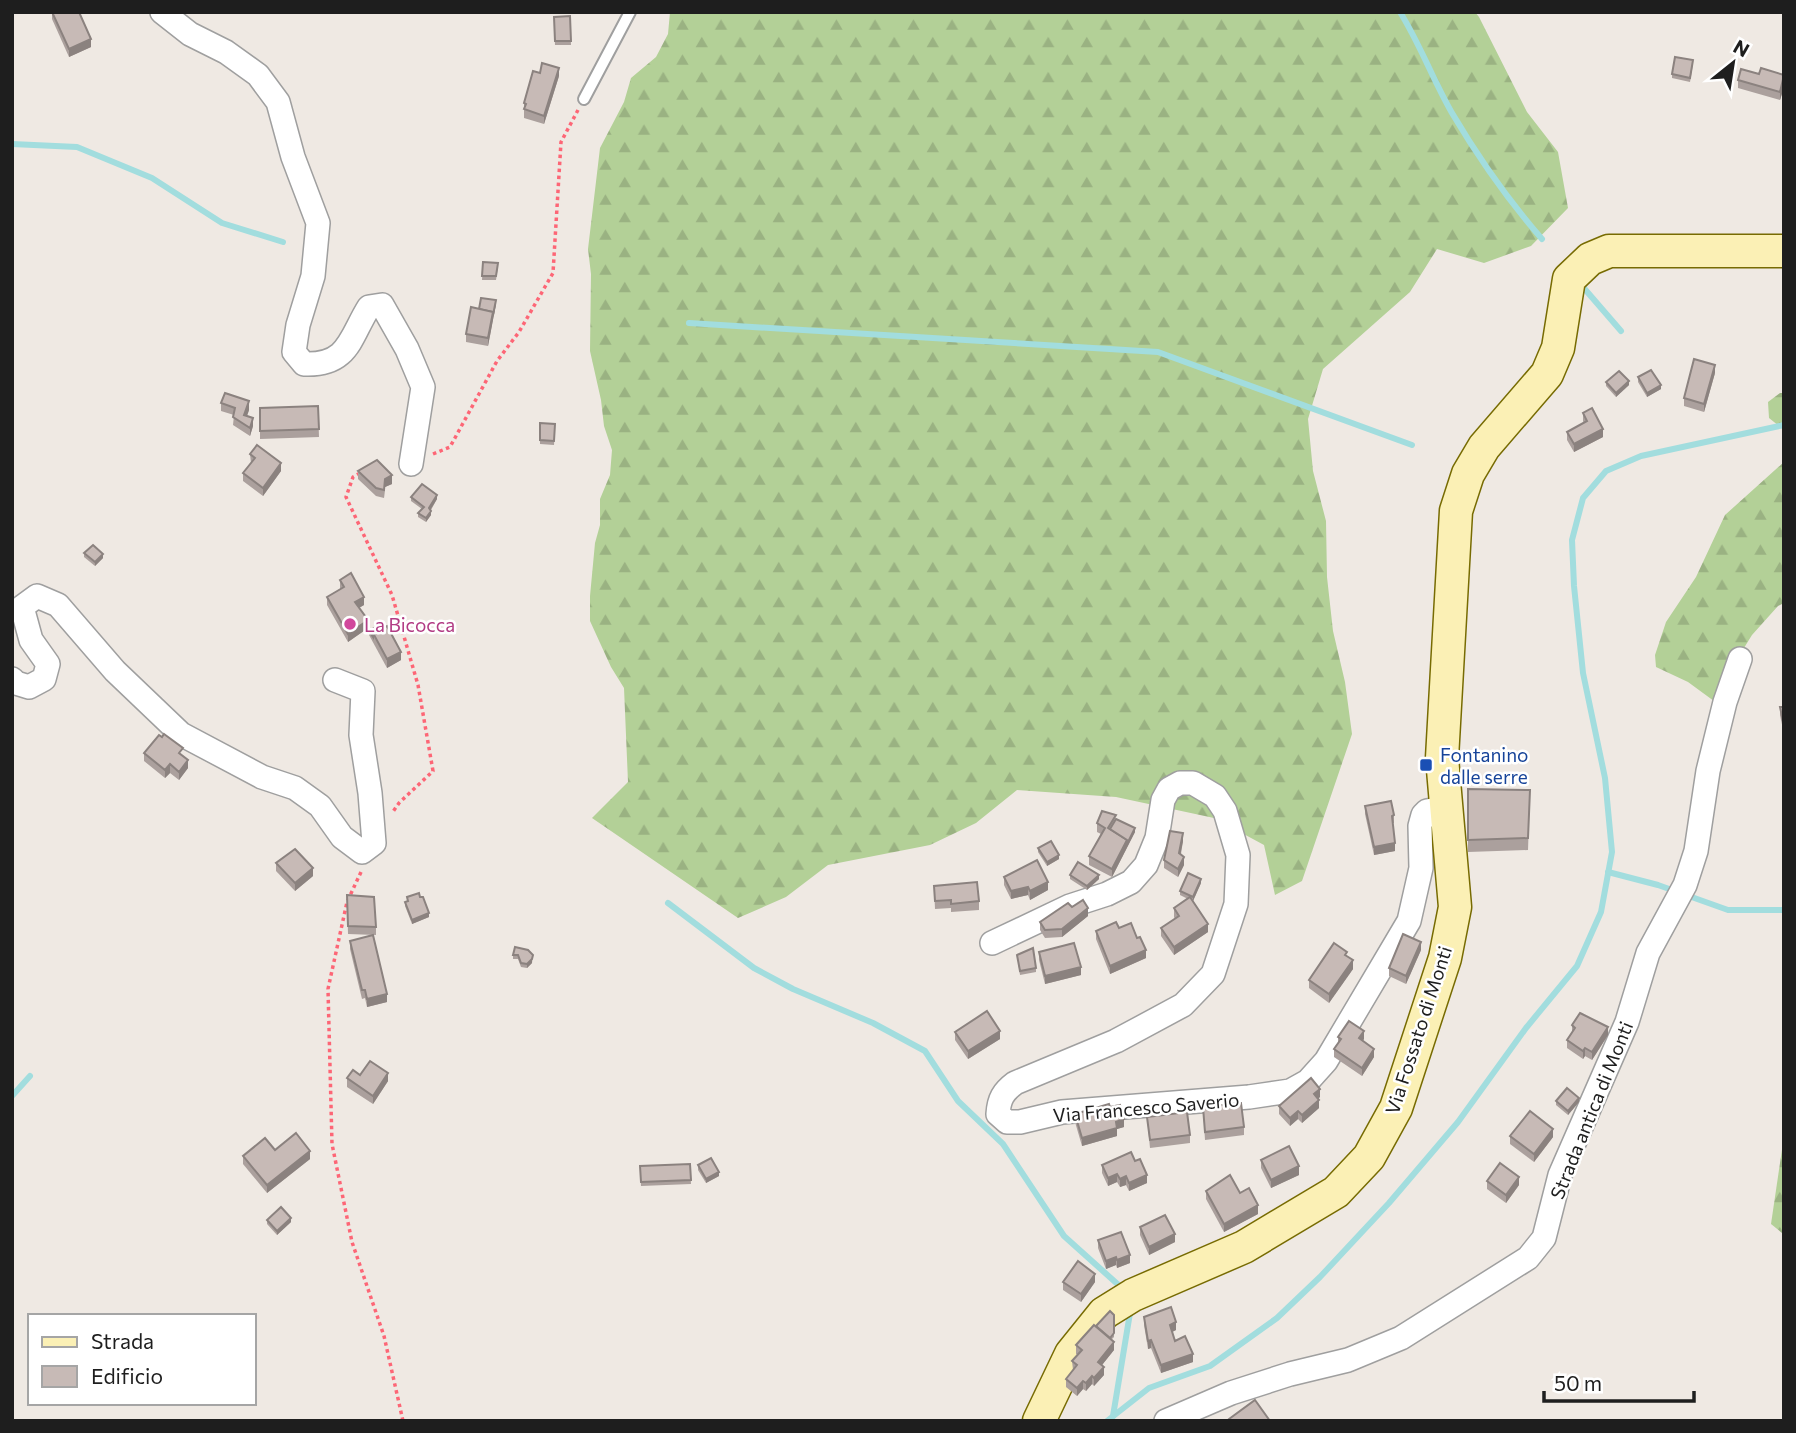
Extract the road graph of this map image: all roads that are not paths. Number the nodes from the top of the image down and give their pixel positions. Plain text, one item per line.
1 (162, 12) edge
2 (630, 12) edge
3 (584, 99) road end
4 (1784, 251) edge
5 (411, 464) road end
6 (1740, 659) dead end
7 (12, 679) edge
8 (335, 680) dead end
9 (1448, 807) junction
10 (992, 943) dead end
11 (1039, 1421) edge
12 (1167, 1421) edge

1 - 5 street
2 - 3 lane
4 - 9 street, Via Fossato di Monti
6 - 12 street, Strada antica di Monti
7 - 8 street
9 - 10 street, Via Francesco Saverio
9 - 11 street, Via Fossato di Monti

